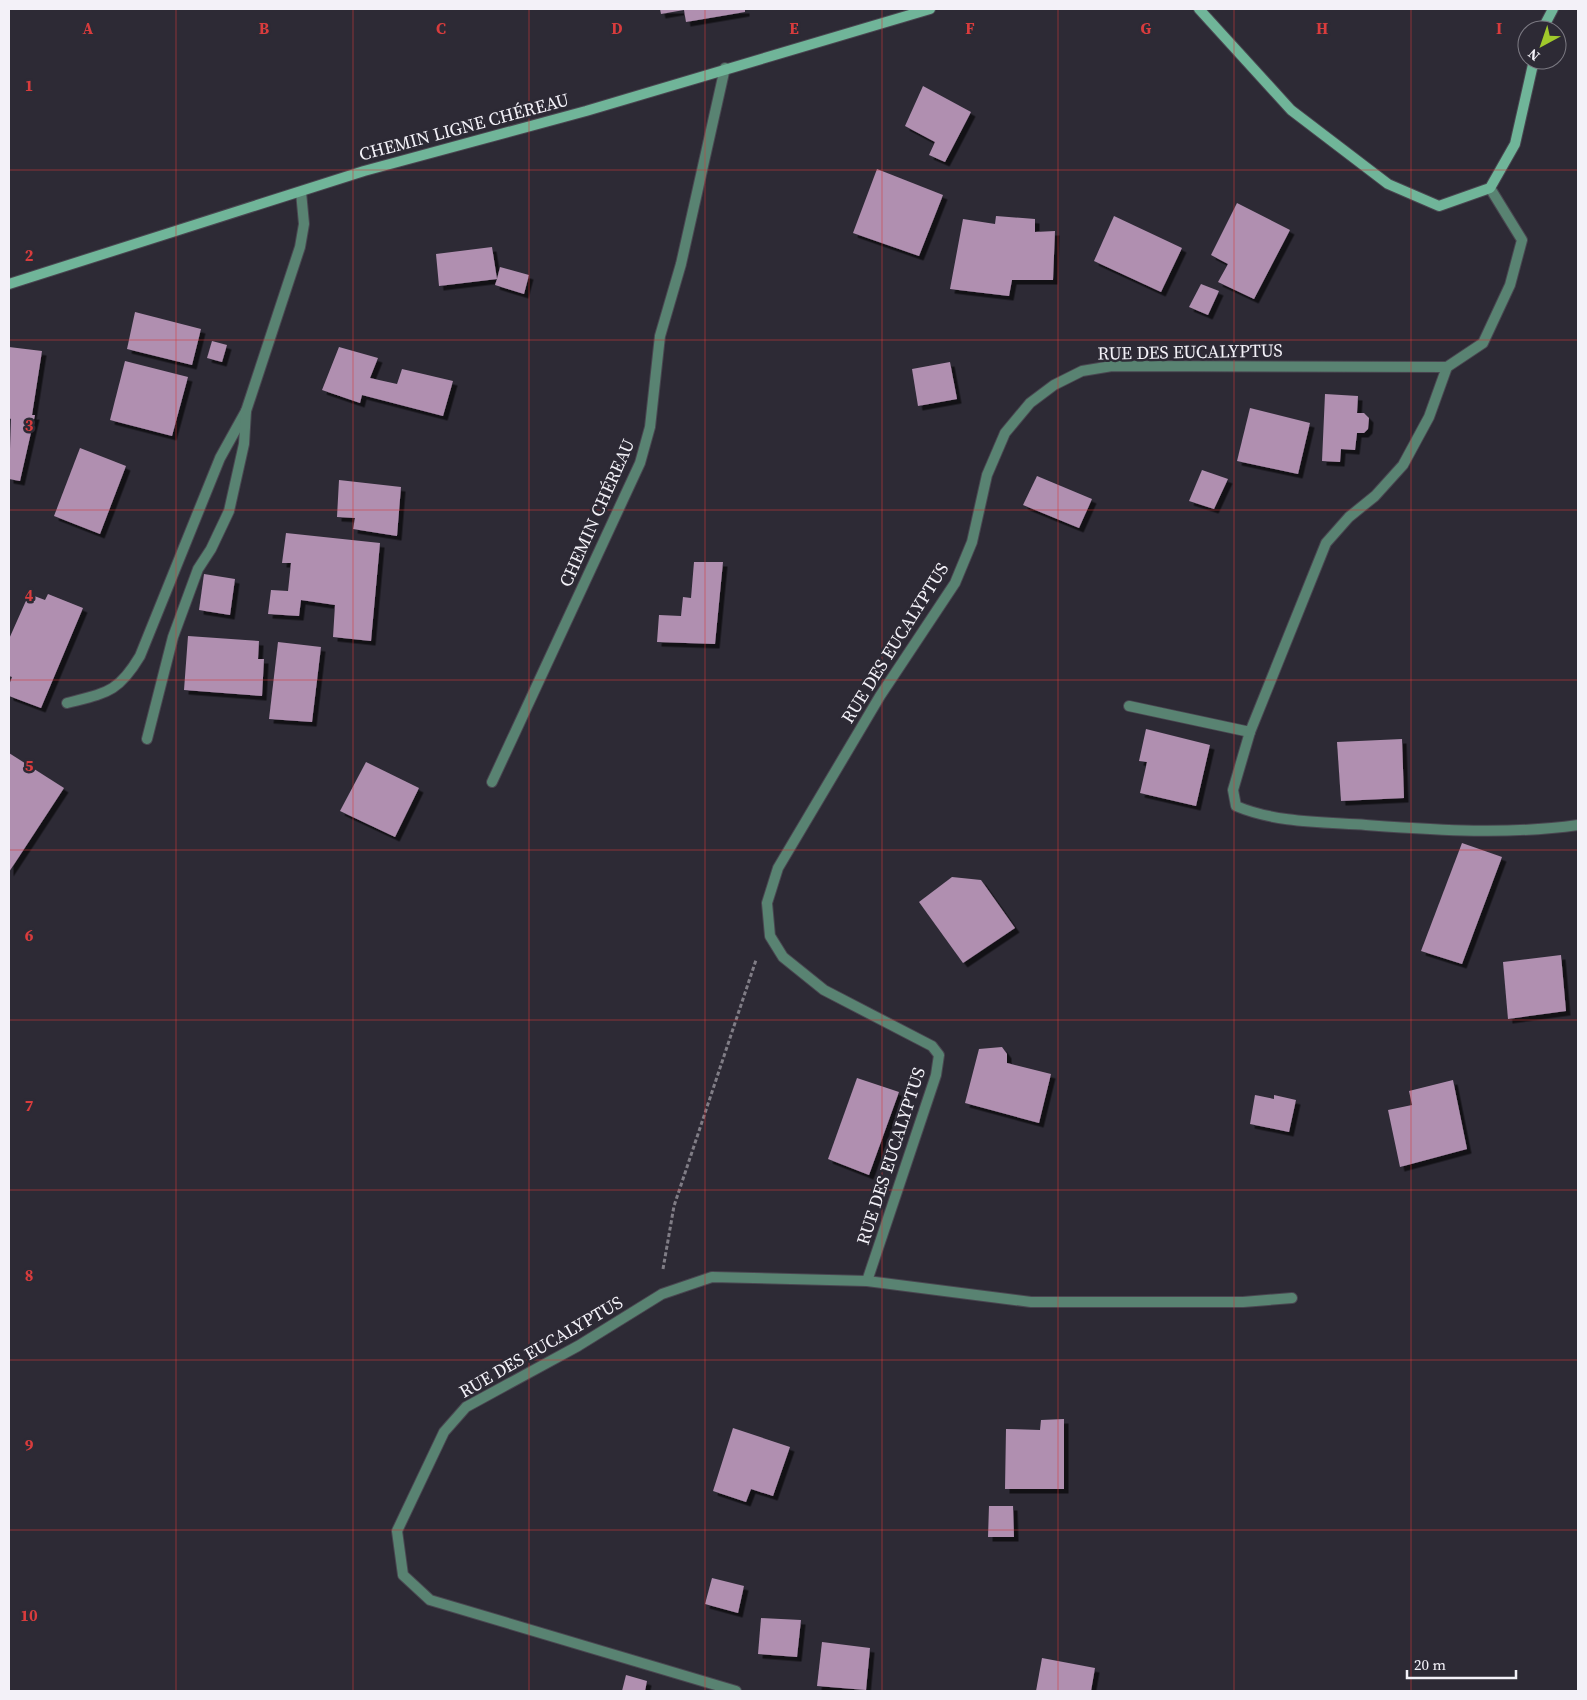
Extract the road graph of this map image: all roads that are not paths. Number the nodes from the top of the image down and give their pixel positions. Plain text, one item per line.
1 (930, 9) edge
2 (1199, 9) edge
3 (724, 68) junction
4 (1532, 70) edge
5 (1490, 188) junction
6 (301, 192) junction
7 (9, 284) edge
8 (1448, 367) junction
9 (246, 411) junction
10 (67, 703) dead end
11 (1129, 706) dead end
12 (1250, 732) junction
13 (147, 739) dead end
14 (492, 782) dead end
15 (1578, 826) edge
16 (867, 1281) junction
17 (1292, 1298) dead end
18 (736, 1691) edge

1 - 3 street, CHEMIN LIGNE CHÉREAU
2 - 5 street
3 - 6 street, CHEMIN LIGNE CHÉREAU
3 - 14 street, CHEMIN CHÉREAU
4 - 5 street
5 - 8 street
6 - 7 street, CHEMIN LIGNE CHÉREAU
6 - 9 street
8 - 12 street
8 - 16 street, RUE DES EUCALYPTUS
9 - 10 street
9 - 13 street
11 - 12 street
12 - 15 street
16 - 17 street, RUE DES EUCALYPTUS
16 - 18 street, RUE DES EUCALYPTUS

